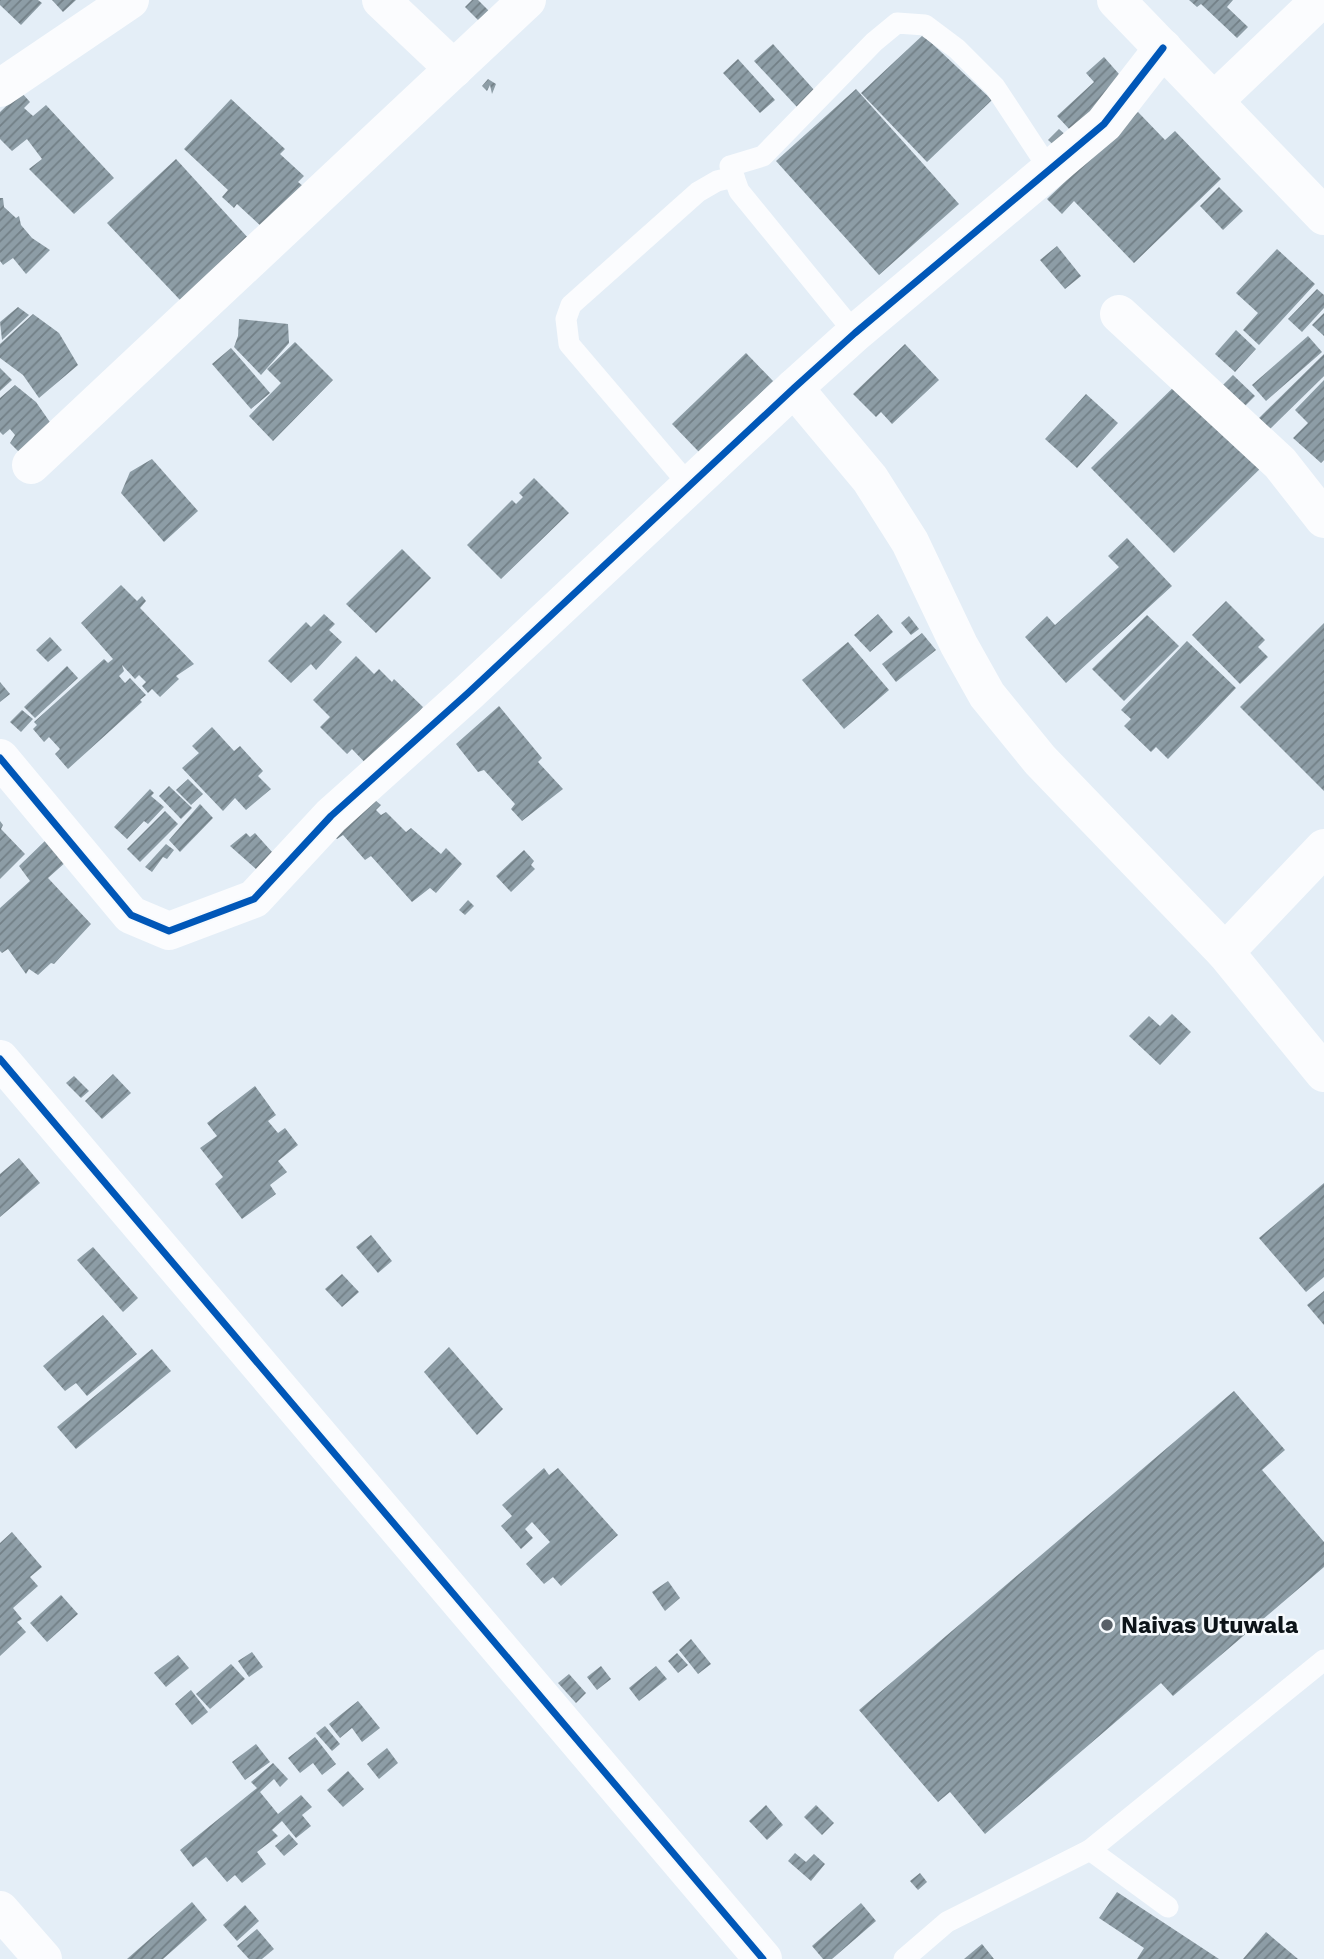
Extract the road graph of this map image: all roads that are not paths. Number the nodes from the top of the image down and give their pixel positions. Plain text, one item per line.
1 (130, 0) edge
2 (381, 0) edge
3 (527, 0) edge
4 (1116, 0) edge
5 (1320, 0) edge
6 (1163, 48) junction
7 (454, 69) junction
8 (0, 88) edge
9 (1214, 101) junction
10 (1049, 169) junction
11 (734, 177) junction
12 (1324, 216) edge
13 (1119, 314) dead end
14 (855, 332) junction
15 (793, 388) junction
16 (31, 465) dead end
17 (690, 486) junction
18 (1324, 519) edge
19 (0, 758) edge
20 (1324, 848) edge
21 (1225, 952) junction
22 (0, 1059) edge
23 (1324, 1073) edge
24 (1324, 1660) edge
25 (1090, 1850) junction
26 (1168, 1907) dead end
27 (0, 1910) edge
28 (43, 1959) edge
29 (763, 1959) edge
30 (904, 1959) edge

1 - 8 street
2 - 7 street
3 - 7 street
4 - 6 street
5 - 9 street
6 - 9 street
6 - 10 street
7 - 16 street
9 - 12 street
10 - 11 lane
10 - 14 street
11 - 14 lane
11 - 17 lane
13 - 18 street
14 - 15 street
15 - 17 street
15 - 21 street
17 - 19 street
20 - 21 street
21 - 23 street
22 - 29 street
24 - 25 lane
25 - 26 lane
25 - 30 lane
27 - 28 street

